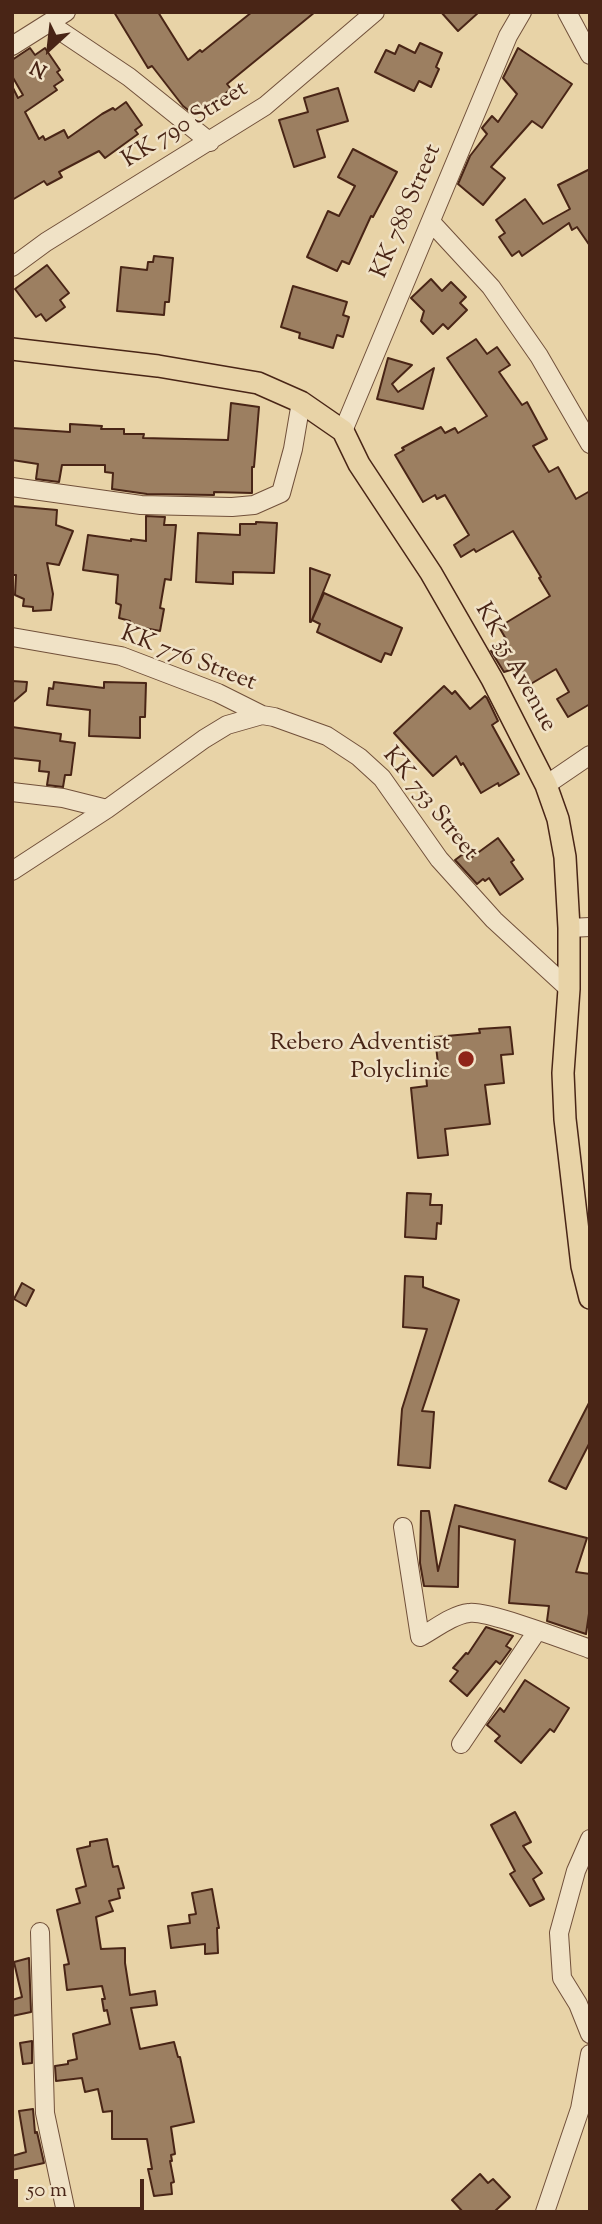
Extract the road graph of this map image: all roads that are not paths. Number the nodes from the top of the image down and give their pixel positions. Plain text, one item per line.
1 (66, 12) edge
2 (375, 12) edge
3 (522, 12) edge
4 (567, 12) edge
5 (50, 24) junction
6 (12, 46) edge
7 (590, 55) edge
8 (210, 142) junction
9 (431, 222) junction
10 (12, 267) edge
11 (13, 350) edge
12 (301, 402) junction
13 (343, 431) junction
14 (590, 444) edge
15 (12, 487) edge
16 (12, 637) edge
17 (262, 715) junction
18 (590, 755) edge
19 (546, 785) junction
20 (12, 792) edge
21 (107, 809) junction
22 (12, 871) edge
23 (580, 927) edge
24 (569, 989) junction
25 (590, 1298) edge
26 (403, 1527) dead end
27 (537, 1631) junction
28 (590, 1649) edge
29 (461, 1744) dead end
30 (590, 1839) edge
31 (40, 1932) dead end
32 (590, 2034) edge
33 (590, 2054) edge
34 (66, 2212) edge
35 (545, 2212) edge

1 - 5 street
2 - 8 street, KK 790 Street
3 - 9 street, KK 788 Street
4 - 7 street
5 - 6 street
5 - 8 street
8 - 10 street, KK 790 Street
9 - 13 street, KK 788 Street
9 - 14 street
11 - 12 main road, KK 35 Avenue
12 - 13 main road, KK 35 Avenue
12 - 15 street
13 - 19 main road, KK 35 Avenue
16 - 17 street, KK 776 Street
17 - 21 street
17 - 24 street, KK 753 Street
18 - 19 street
19 - 23 main road, KK 35 Avenue
20 - 21 street
21 - 22 street
23 - 24 main road, KK 35 Avenue
24 - 25 main road, KK 35 Avenue
26 - 27 street
27 - 28 street
27 - 29 street
30 - 32 street
31 - 34 street
33 - 35 street

